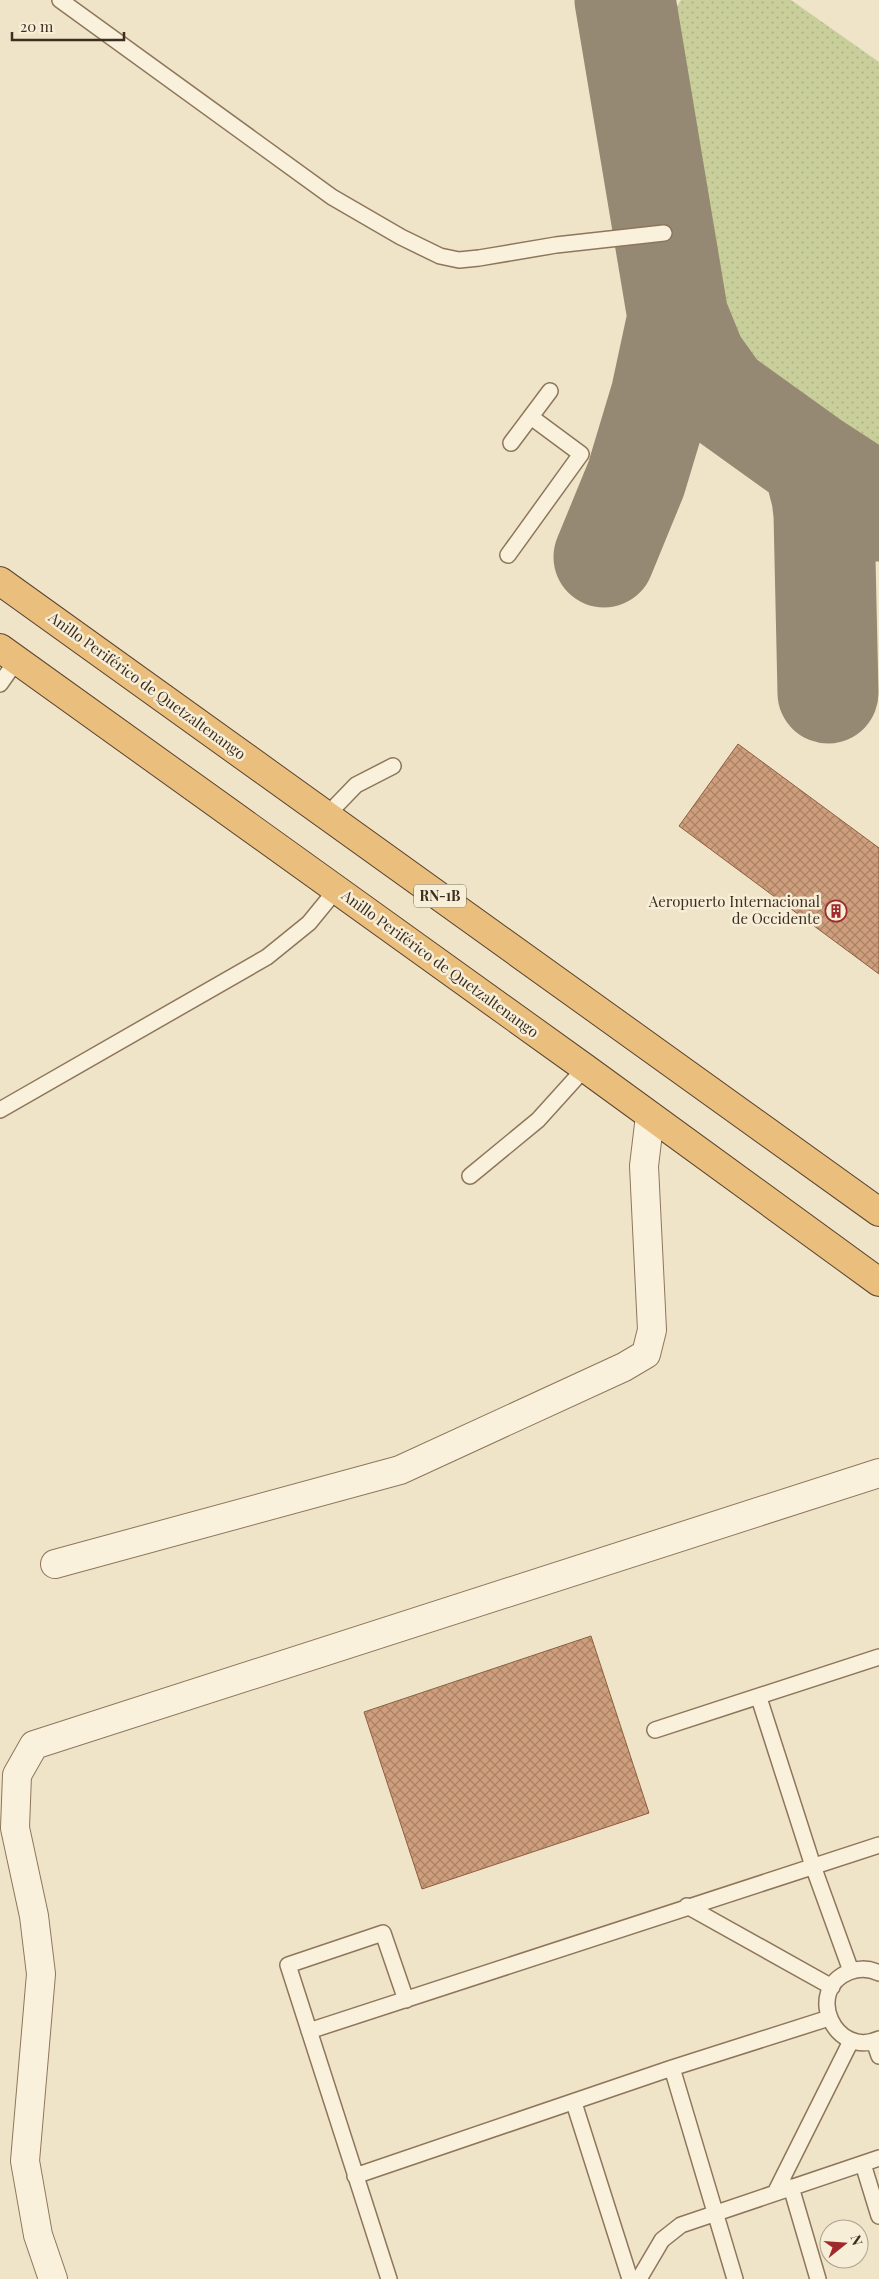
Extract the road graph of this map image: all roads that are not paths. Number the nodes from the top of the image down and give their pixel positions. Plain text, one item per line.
1 (60, 0) edge
2 (664, 233) dead end
3 (550, 391) dead end
4 (531, 418) junction
5 (511, 443) dead end
6 (508, 554) dead end
7 (0, 581) edge
8 (0, 604) edge
9 (54, 620) junction
10 (9, 654) edge
11 (0, 684) edge
12 (393, 766) dead end
13 (327, 815) junction
14 (336, 890) junction
15 (585, 1068) junction
16 (0, 1110) edge
17 (650, 1116) junction
18 (470, 1176) dead end
19 (879, 1212) edge
20 (879, 1282) edge
21 (879, 1473) edge
22 (55, 1564) dead end
23 (879, 1657) edge
24 (759, 1698) junction
25 (655, 1730) dead end
26 (879, 1844) edge
27 (813, 1866) junction
28 (687, 1906) junction
29 (851, 1971) junction
30 (879, 1973) edge
31 (832, 1988) junction
32 (406, 2000) junction
33 (828, 2018) junction
34 (309, 2031) junction
35 (851, 2041) junction
36 (877, 2046) edge
37 (672, 2068) junction
38 (574, 2103) junction
39 (879, 2158) edge
40 (863, 2164) junction
41 (355, 2176) junction
42 (791, 2187) junction
43 (775, 2193) junction
44 (714, 2213) junction
45 (879, 2216) edge
46 (53, 2279) edge
47 (389, 2279) edge
48 (630, 2279) edge
49 (639, 2279) edge
50 (734, 2279) edge
51 (818, 2279) edge

1 - 2 lane
3 - 4 lane
4 - 5 lane
4 - 6 lane
7 - 9 highway, Anillo Periférico de Quetzaltenango / RN-1B
8 - 9 highway
9 - 13 highway, Anillo Periférico de Quetzaltenango / RN-1B
10 - 11 lane
10 - 14 highway, Anillo Periférico de Quetzaltenango
12 - 13 lane
13 - 19 highway, Anillo Periférico de Quetzaltenango / RN-1B
14 - 15 highway, Anillo Periférico de Quetzaltenango
14 - 16 lane
15 - 17 highway, Anillo Periférico de Quetzaltenango
15 - 18 lane
17 - 20 highway, Anillo Periférico de Quetzaltenango
17 - 22 street
21 - 46 street
23 - 24 lane
24 - 25 lane
24 - 27 lane
26 - 27 lane
27 - 28 lane
27 - 29 lane
28 - 31 lane
28 - 32 lane
29 - 30 lane
29 - 31 lane
31 - 33 lane
32 - 34 lane
32 - 34 lane
33 - 35 lane
33 - 37 lane
34 - 41 lane
35 - 36 lane
35 - 43 lane
37 - 38 lane
37 - 44 lane
38 - 41 lane
38 - 48 lane
39 - 40 lane
40 - 42 lane
40 - 45 lane
41 - 47 lane
42 - 43 lane
42 - 51 lane
43 - 44 lane
44 - 49 lane
44 - 50 lane

